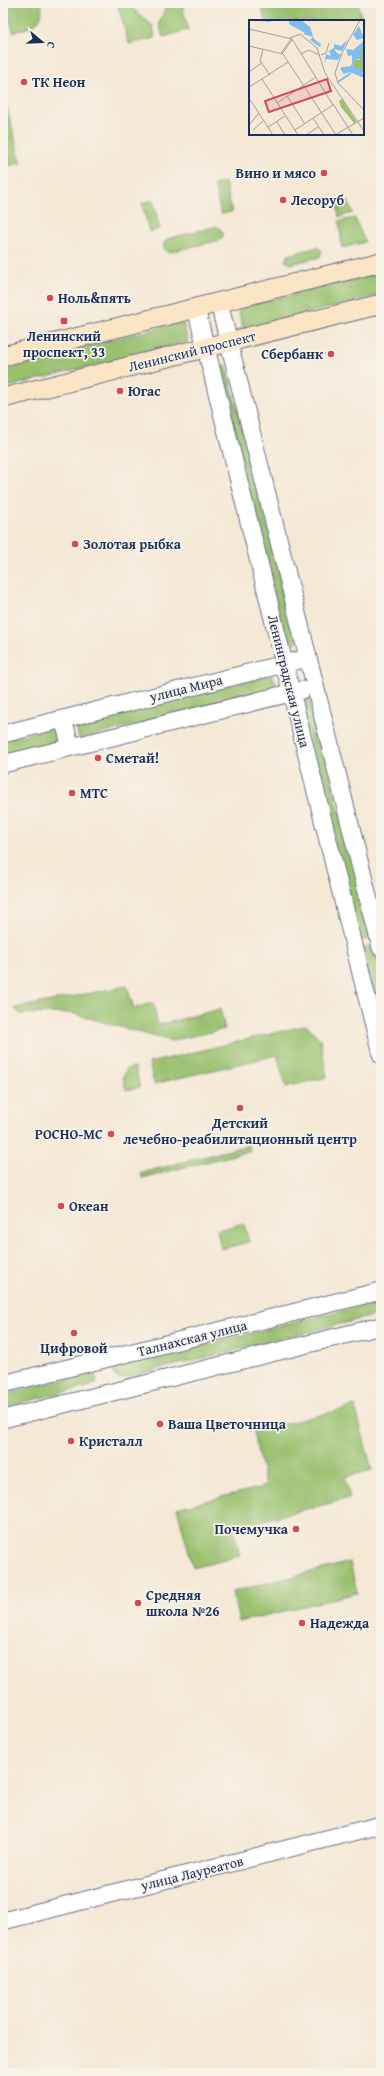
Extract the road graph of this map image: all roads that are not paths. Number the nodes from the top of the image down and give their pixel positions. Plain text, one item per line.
1 (381, 262) edge
2 (219, 303) junction
3 (381, 304) edge
4 (196, 308) junction
5 (229, 342) junction
6 (206, 348) junction
7 (3, 356) edge
8 (3, 398) edge
9 (308, 658) junction
10 (284, 664) junction
11 (315, 687) junction
12 (291, 693) junction
13 (63, 719) junction
14 (3, 734) edge
15 (71, 747) junction
16 (3, 764) edge
17 (381, 948) edge
18 (381, 1054) edge
19 (381, 1291) edge
20 (381, 1326) edge
21 (3, 1384) edge
22 (3, 1419) edge
23 (381, 1825) edge
24 (3, 1921) edge

1 - 2 main road
2 - 4 main road
2 - 5 street, Ленинградская улица
3 - 5 main road, Ленинский проспект
4 - 6 street, Ленинградская улица
4 - 7 main road
5 - 6 main road, Ленинский проспект
5 - 9 street, Ленинградская улица
6 - 8 main road, Ленинский проспект
6 - 10 street, Ленинградская улица
9 - 10 street, улица Мира
9 - 11 street, Ленинградская улица
10 - 12 street, Ленинградская улица
10 - 13 street, улица Мира
11 - 12 street
11 - 17 street, Ленинградская улица
12 - 15 street
12 - 18 street, Ленинградская улица
13 - 14 street, улица Мира
13 - 15 street
15 - 16 street
19 - 21 street, Талнахская улица
20 - 22 street
23 - 24 street, улица Лауреатов

